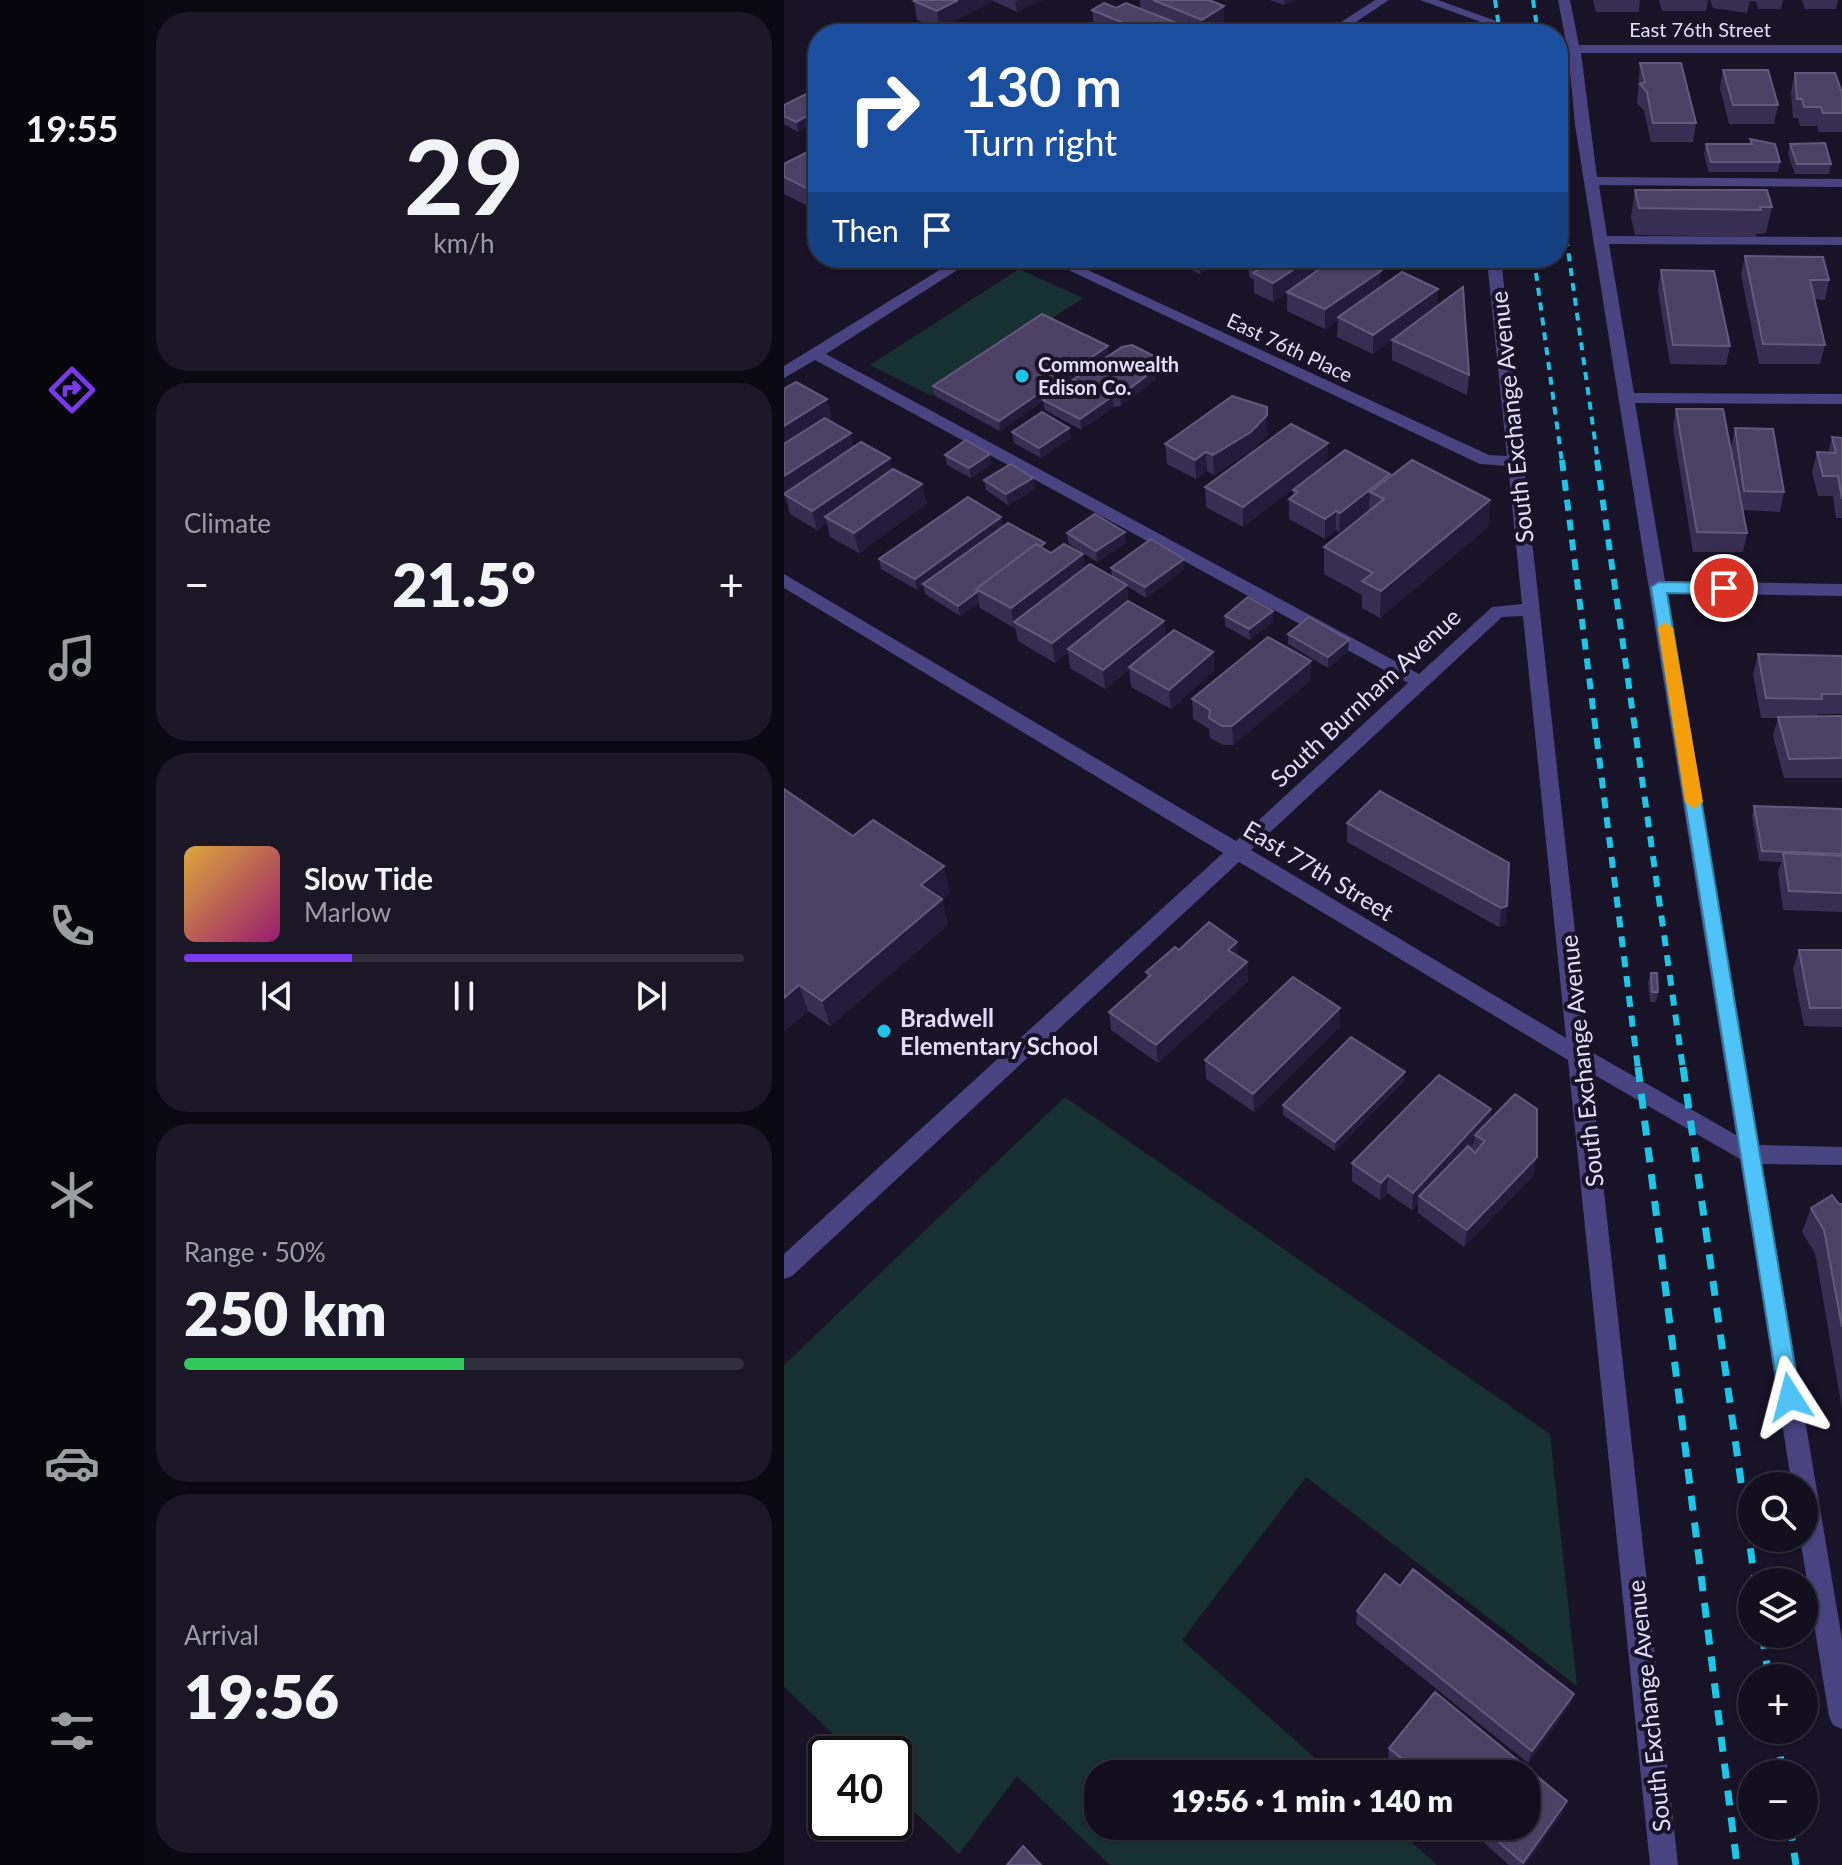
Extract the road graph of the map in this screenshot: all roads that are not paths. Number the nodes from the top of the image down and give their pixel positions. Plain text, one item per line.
1 (1383, 0) edge
2 (1426, 0) edge
3 (1564, 0) edge
4 (1465, 7) edge
5 (1345, 24) edge
6 (1503, 24) edge
7 (1565, 24) edge
8 (1568, 46) edge
9 (1842, 49) edge
10 (1568, 57) edge
11 (1591, 181) junction
12 (1842, 183) edge
13 (1601, 240) junction
14 (1842, 241) edge
15 (953, 268) edge
16 (1072, 268) edge
17 (1495, 268) edge
18 (815, 354) junction
19 (784, 373) edge
20 (1628, 398) junction
21 (1842, 399) edge
22 (1516, 462) junction
23 (784, 580) edge
24 (1659, 587) junction
25 (1842, 590) edge
26 (1533, 610) junction
27 (1420, 682) junction
28 (1237, 851) junction
29 (1580, 1056) junction
30 (1750, 1154) junction
31 (1842, 1156) edge
32 (784, 1269) edge
33 (1802, 1472) edge
34 (1818, 1548) edge
35 (1833, 1613) edge
36 (1842, 1716) edge
37 (1664, 1865) edge

1 - 5 street
2 - 4 street
3 - 7 street
4 - 6 street
8 - 9 street, East 76th Street
10 - 11 street
11 - 12 street
11 - 13 street
13 - 14 street
13 - 20 street
15 - 18 street
16 - 22 street, East 76th Place
17 - 22 street, South Exchange Avenue
18 - 19 street
18 - 27 street
20 - 21 street
20 - 24 street
22 - 26 street, South Exchange Avenue
23 - 28 street, East 77th Street
24 - 25 street
24 - 30 street
26 - 27 street, South Burnham Avenue
26 - 29 street, South Exchange Avenue
27 - 28 street, South Burnham Avenue
28 - 29 street, East 77th Street
28 - 32 street, South Burnham Avenue
29 - 30 street, East 77th Street
29 - 37 street, South Exchange Avenue
30 - 31 street, East 77th Street
30 - 33 street
34 - 35 street
35 - 36 street

